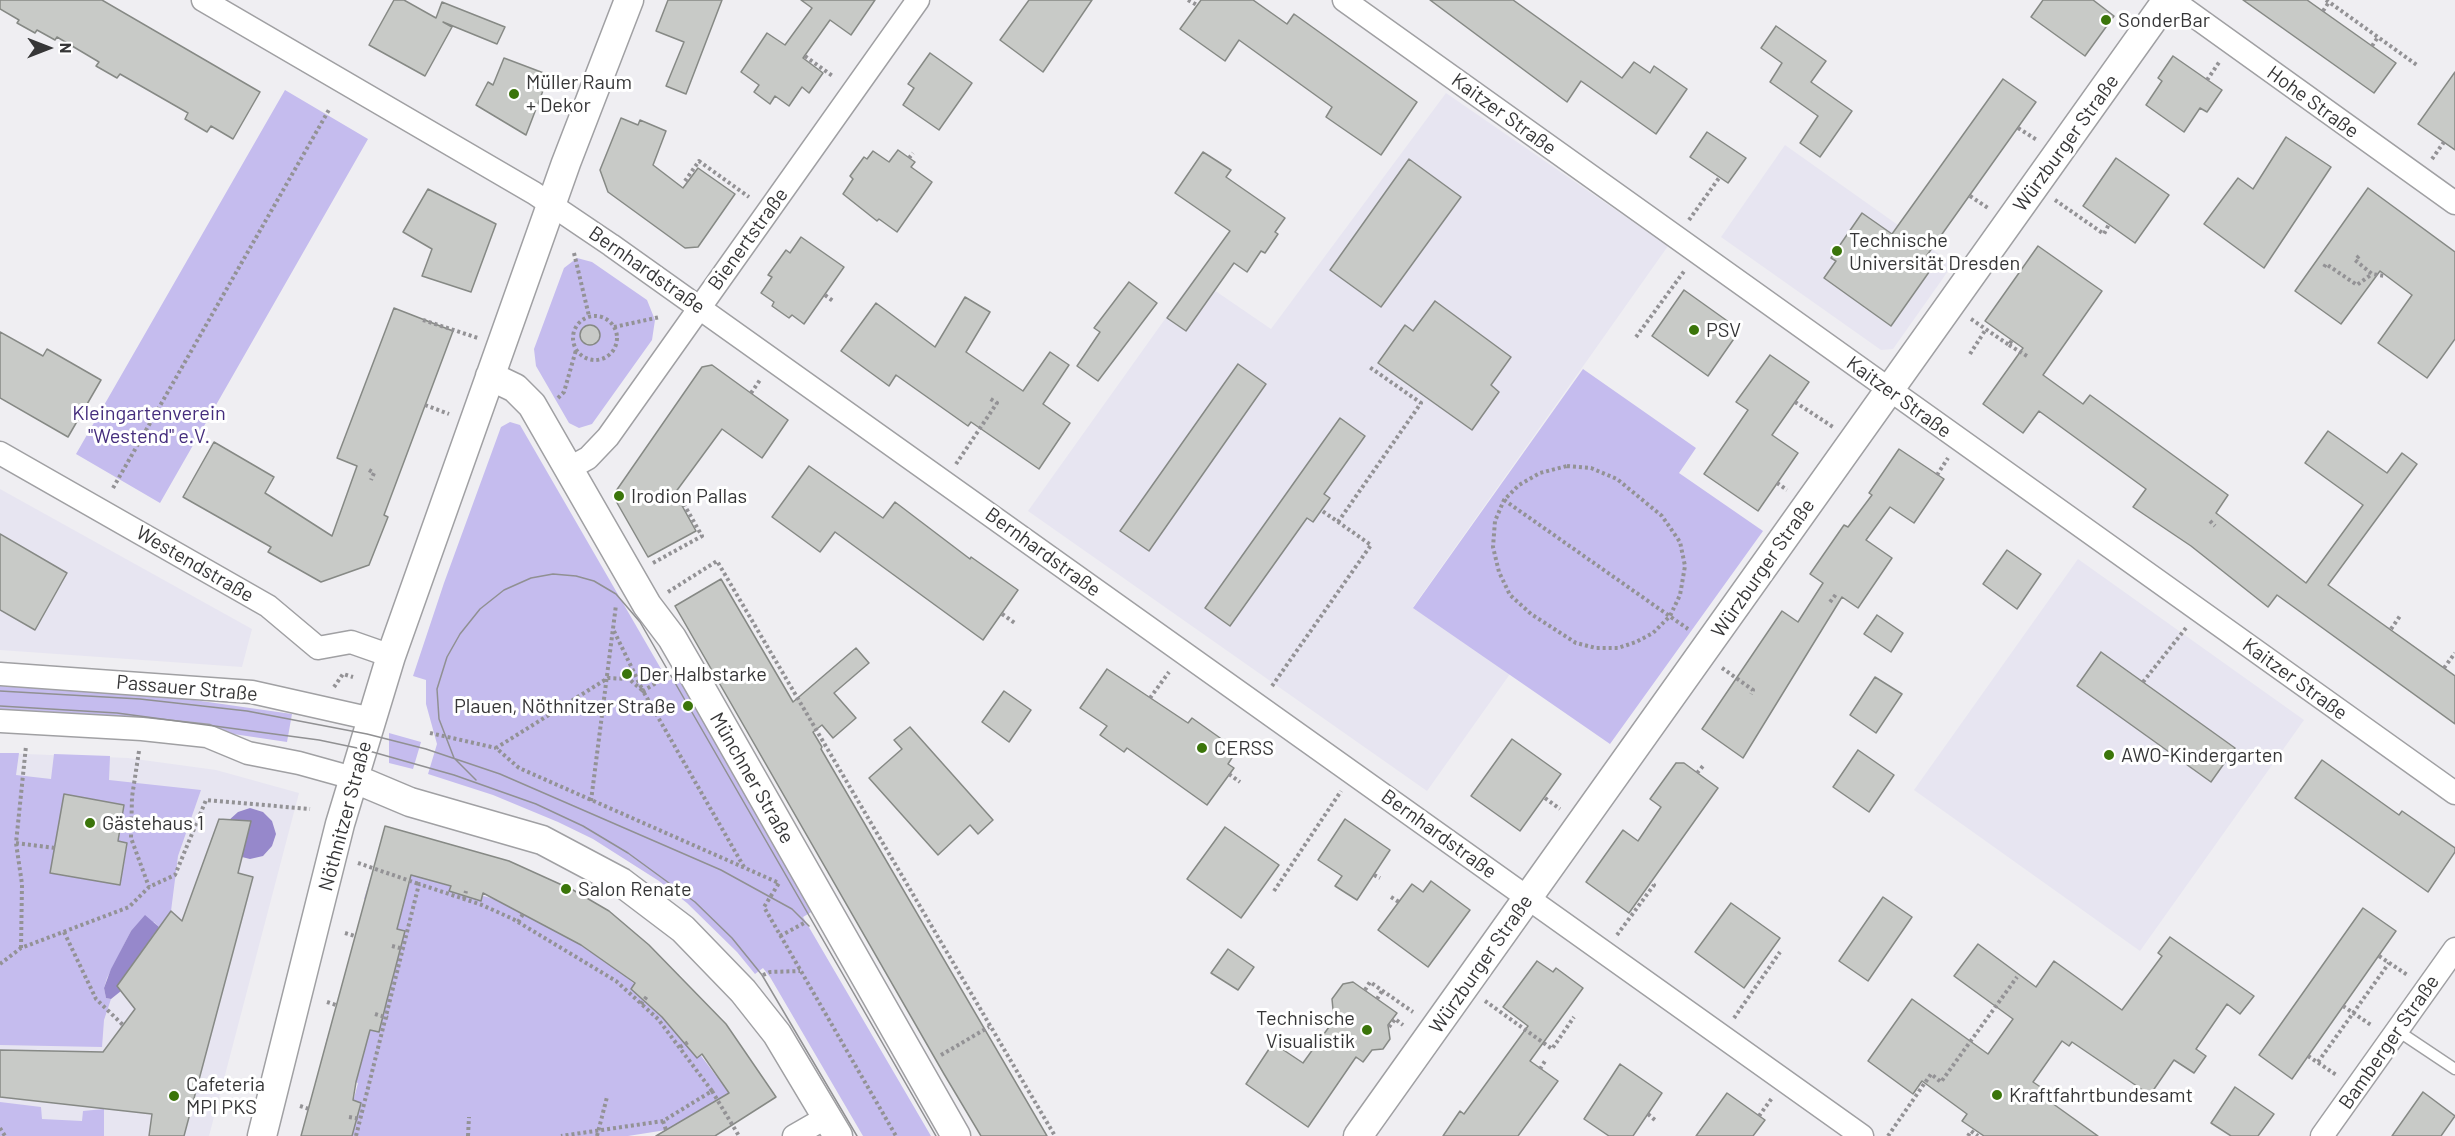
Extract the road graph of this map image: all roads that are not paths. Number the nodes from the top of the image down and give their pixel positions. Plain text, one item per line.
1 (203, 0) edge
2 (629, 0) edge
3 (918, 0) edge
4 (1344, 0) edge
5 (2170, 0) edge
6 (2455, 203) edge
7 (551, 204) junction
8 (699, 307) junction
9 (490, 376) junction
10 (1890, 390) junction
11 (0, 453) edge
12 (568, 469) junction
13 (391, 656) junction
14 (0, 674) edge
15 (372, 719) junction
16 (0, 721) edge
17 (353, 778) junction
18 (2455, 793) edge
19 (1528, 898) junction
20 (2455, 949) edge
21 (2395, 1035) junction
22 (2455, 1070) edge
23 (832, 1127) edge
24 (262, 1136) edge
25 (794, 1136) edge
26 (956, 1136) edge
27 (1358, 1136) edge
28 (1862, 1136) edge
29 (2322, 1136) edge

1 - 7 street, Bernhardstraße
2 - 7 street, Nöthnitzer Straße
3 - 8 street, Bienertstraße
4 - 10 street, Kaitzer Straße
5 - 6 street, Hohe Straße
5 - 10 street, Würzburger Straße
7 - 8 street, Bernhardstraße
7 - 9 street, Nöthnitzer Straße
8 - 12 street, Bienertstraße
8 - 19 street, Bernhardstraße
9 - 12 street, Münchner Straße
9 - 13 street, Nöthnitzer Straße
10 - 18 street, Kaitzer Straße
10 - 19 street, Würzburger Straße
11 - 13 street, Westendstraße
12 - 26 street, Münchner Straße
13 - 15 street, Nöthnitzer Straße
14 - 15 street, Passauer Straße
15 - 17 street, Nöthnitzer Straße
16 - 17 street
17 - 23 street
17 - 24 street, Nöthnitzer Straße
19 - 27 street, Würzburger Straße
19 - 28 street, Bernhardstraße
20 - 21 street, Bamberger Straße
21 - 22 lane
21 - 29 street, Bamberger Straße
23 - 25 street

